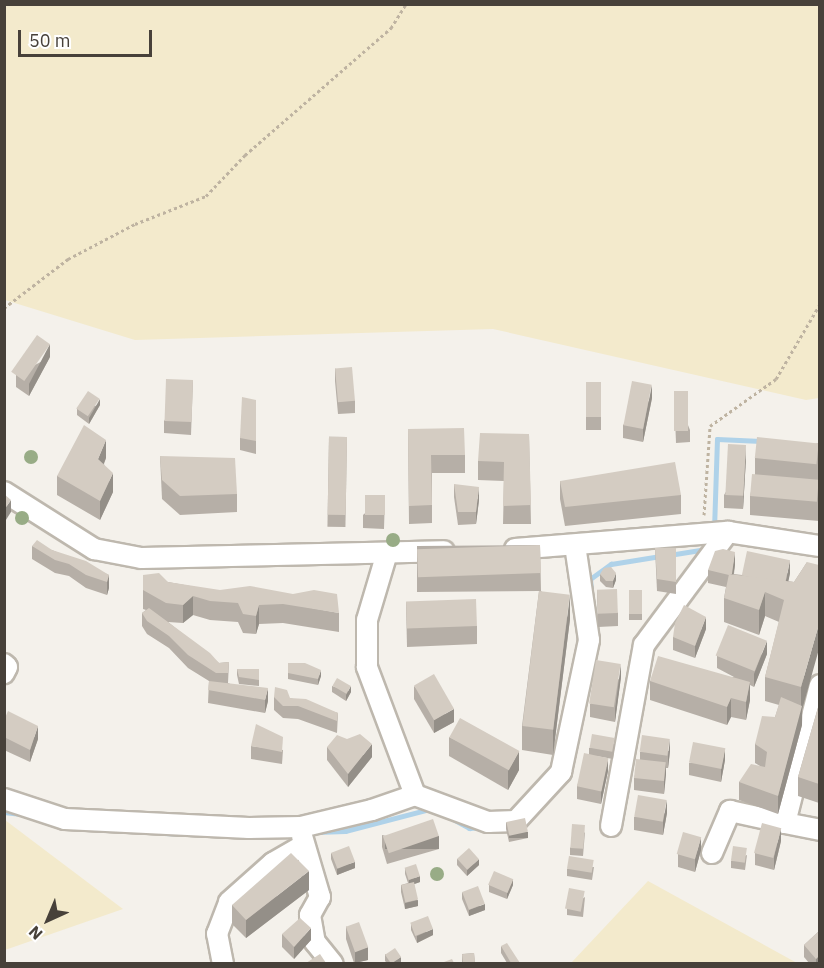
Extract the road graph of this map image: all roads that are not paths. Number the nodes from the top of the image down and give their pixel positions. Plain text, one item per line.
1 (4, 492) edge
2 (728, 532) junction
3 (575, 546) junction
4 (819, 546) edge
5 (492, 549) edge
6 (457, 551) edge
7 (387, 553) junction
8 (4, 664) edge
9 (4, 673) edge
10 (819, 685) edge
11 (415, 795) junction
12 (4, 800) edge
13 (785, 823) junction
14 (611, 826) dead end
15 (819, 830) edge
16 (302, 837) junction
17 (712, 853) dead end
18 (223, 963) edge
19 (333, 963) edge

1 - 7 street
2 - 3 street
2 - 4 street
2 - 14 street
3 - 5 street
3 - 11 street
6 - 7 street
7 - 11 street
8 - 9 street
10 - 13 street
11 - 16 street
12 - 16 street
13 - 15 street
13 - 17 street
16 - 18 street
16 - 19 street

